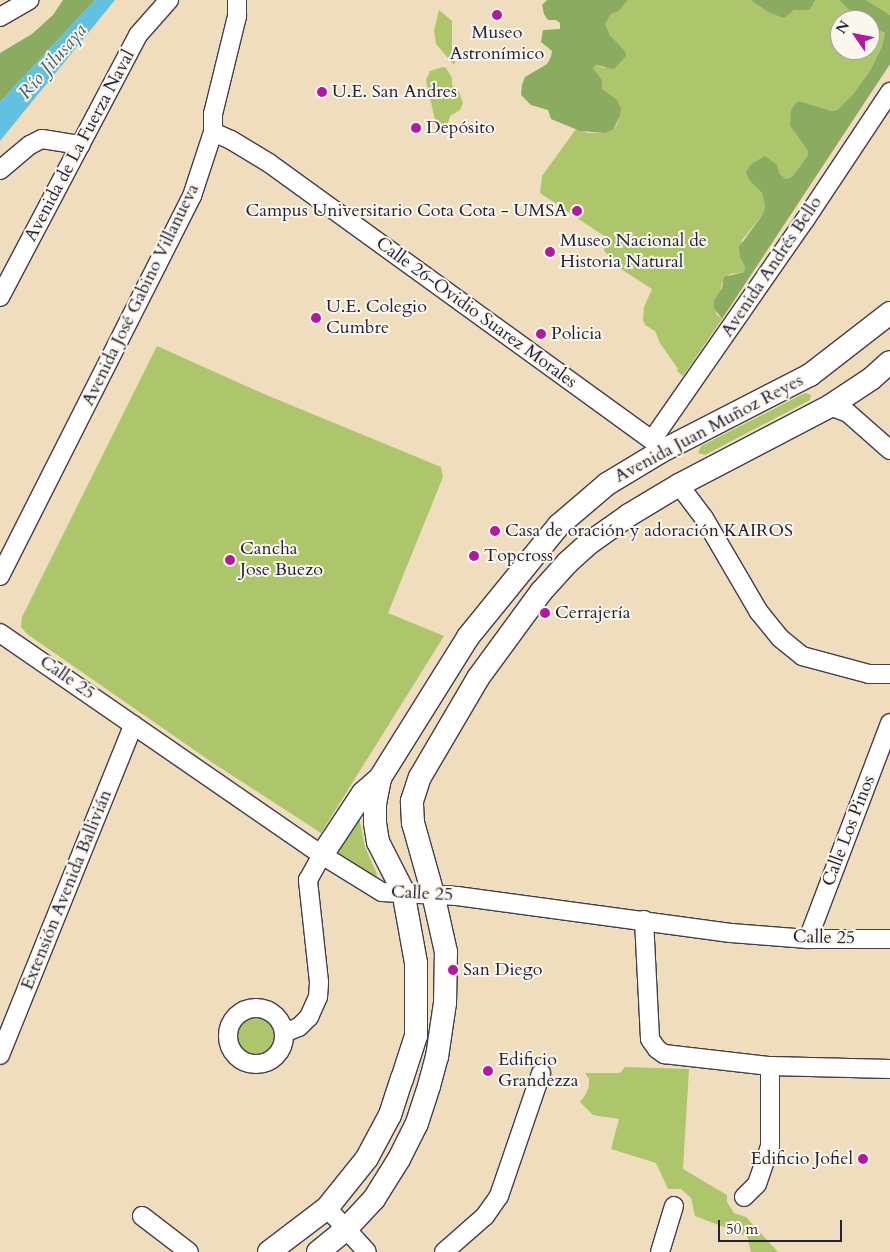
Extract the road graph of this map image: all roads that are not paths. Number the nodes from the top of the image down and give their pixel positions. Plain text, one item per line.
1 (30, 0) edge
2 (169, 0) edge
3 (237, 0) edge
4 (2, 10) edge
5 (890, 92) edge
6 (212, 132) junction
7 (81, 145) junction
8 (0, 170) edge
9 (0, 297) edge
10 (890, 314) edge
11 (890, 362) edge
12 (810, 376) junction
13 (830, 406) junction
14 (656, 446) junction
15 (890, 450) edge
16 (679, 485) junction
17 (0, 576) edge
18 (0, 633) edge
19 (890, 674) edge
20 (890, 724) edge
21 (133, 725) junction
22 (380, 778) junction
23 (322, 855) junction
24 (403, 892) junction
25 (433, 894) junction
26 (644, 920) junction
27 (808, 939) junction
28 (890, 939) edge
29 (284, 1033) dead end
30 (0, 1056) edge
31 (770, 1066) junction
32 (890, 1070) edge
33 (541, 1073) dead end
34 (744, 1197) dead end
35 (674, 1206) dead end
36 (327, 1208) junction
37 (142, 1216) dead end
38 (346, 1229) junction
39 (189, 1252) edge
40 (269, 1252) edge
41 (318, 1252) edge
42 (367, 1252) edge
43 (444, 1252) edge
44 (660, 1252) edge

1 - 4 street
2 - 7 street, Avenida de La Fuerza Naval
3 - 6 street, Avenida José Gabino Villanueva
5 - 14 street, Avenida Andrés Bello
6 - 14 street, Calle 26-Ovidio Suarez Morales
6 - 17 street, Avenida José Gabino Villanueva
7 - 8 street
7 - 9 street, Avenida de La Fuerza Naval
10 - 12 main road, Avenida Juan Muñoz Reyes
11 - 13 main road, Avenida Juan Muñoz Reyes
12 - 13 main road
12 - 14 main road, Avenida Juan Muñoz Reyes
13 - 15 street
13 - 16 main road, Avenida Juan Muñoz Reyes
14 - 16 main road
14 - 22 main road, Avenida Juan Muñoz Reyes
16 - 19 street
16 - 25 main road, Avenida Juan Muñoz Reyes
18 - 21 street, Calle 25
20 - 27 street, Calle Los Pinos
21 - 23 street, Calle 25
21 - 30 street, Extensión Avenida Ballivián
22 - 23 main road
22 - 24 main road, Avenida Juan Muñoz Reyes
23 - 24 street, Calle 25
23 - 29 street
24 - 25 street, Calle 25
24 - 36 main road, Avenida Juan Muñoz Reyes
25 - 26 street, Calle 25
25 - 38 main road, Avenida Juan Muñoz Reyes
26 - 27 street, Calle 25
26 - 31 street
27 - 28 street, Calle 25
31 - 32 street
31 - 34 street
33 - 43 street
35 - 44 street
36 - 38 street
36 - 40 main road, Avenida Juan Muñoz Reyes
37 - 39 street
38 - 41 main road, Avenida Juan Muñoz Reyes
38 - 42 street

